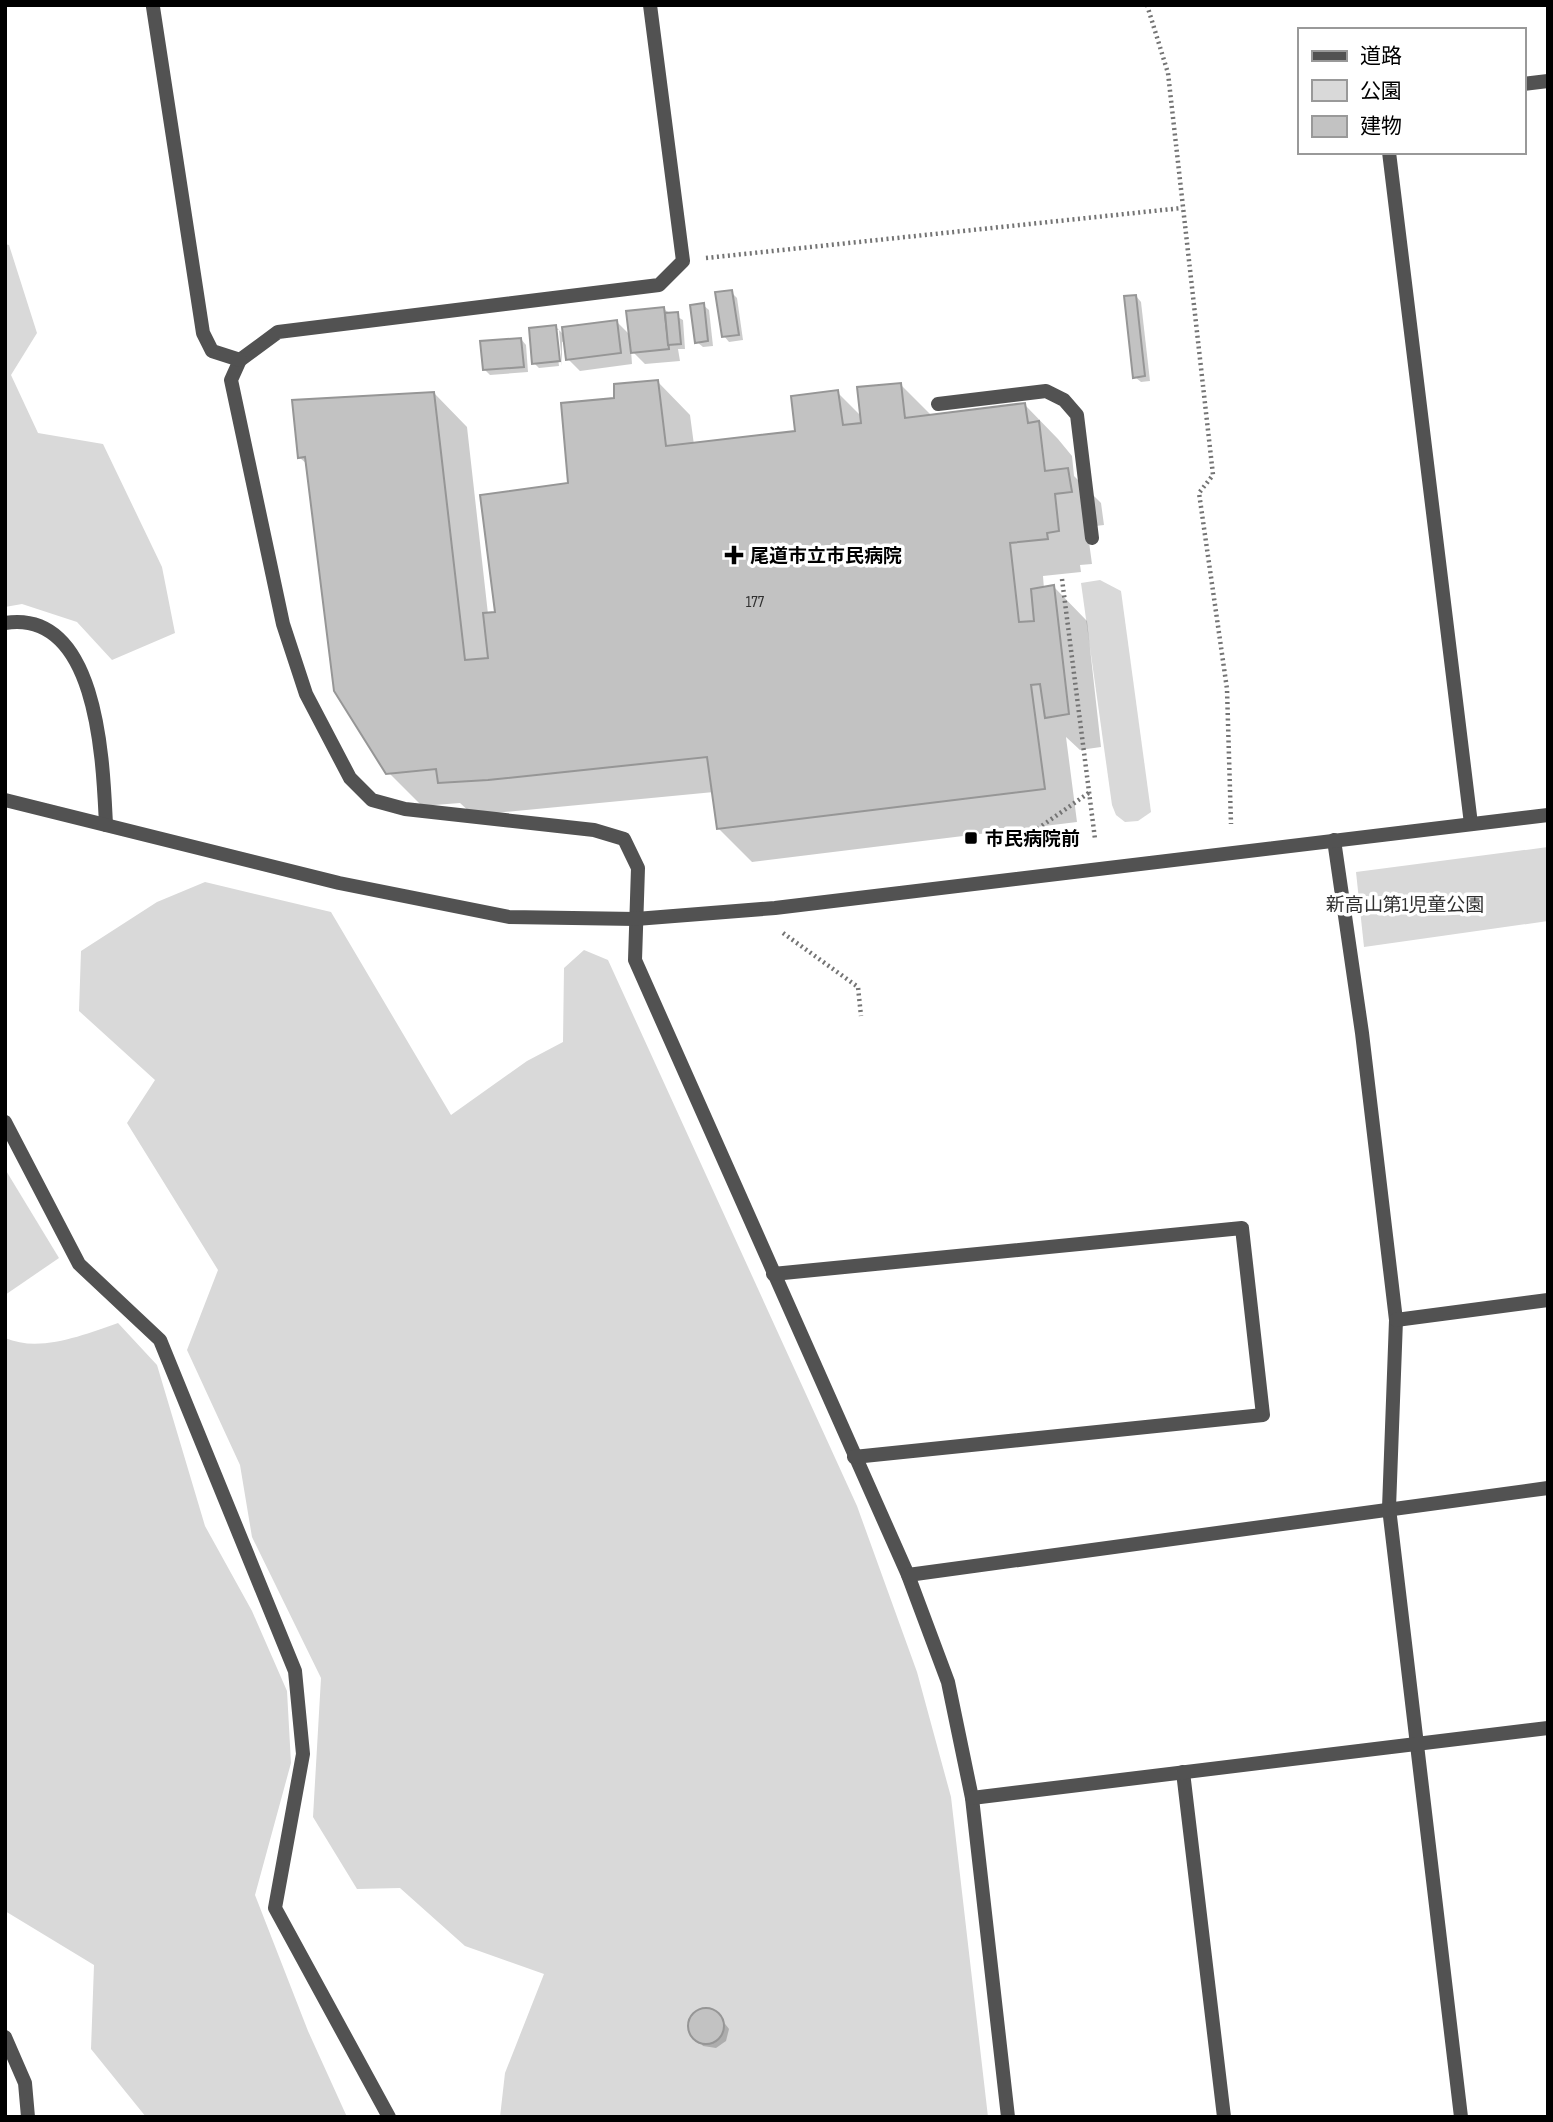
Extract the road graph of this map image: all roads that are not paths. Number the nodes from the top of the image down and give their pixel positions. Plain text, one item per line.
1 (650, 5) edge
2 (153, 7) edge
3 (1548, 81) edge
4 (1525, 84) edge
5 (1389, 154) edge
6 (240, 359) junction
7 (938, 404) dead end
8 (1092, 538) dead end
9 (5, 624) edge
10 (5, 800) edge
11 (1548, 816) edge
12 (1471, 824) junction
13 (106, 825) junction
14 (1334, 840) junction
15 (636, 919) junction
16 (5, 1122) edge
17 (773, 1274) junction
18 (1548, 1300) edge
19 (1396, 1320) junction
20 (854, 1457) junction
21 (1548, 1488) edge
22 (1389, 1508) junction
23 (908, 1575) junction
24 (1548, 1728) edge
25 (1417, 1744) junction
26 (1183, 1772) junction
27 (972, 1798) junction
28 (5, 2037) edge
29 (27, 2117) edge
30 (389, 2117) edge
31 (1008, 2117) edge
32 (1224, 2117) edge
33 (1461, 2117) edge

1 - 6 street
2 - 6 street
3 - 4 street
5 - 12 street
6 - 15 street
7 - 8 street
9 - 13 street
10 - 13 street
11 - 12 street
12 - 14 street
13 - 15 street
14 - 15 street
14 - 19 street
15 - 17 street
16 - 30 street
17 - 20 street
17 - 20 street
18 - 19 street
19 - 22 street
20 - 23 street
21 - 22 street
22 - 23 street
22 - 25 street
23 - 27 street
24 - 25 street
25 - 26 street
25 - 33 street
26 - 27 street
26 - 32 street
27 - 31 street
28 - 29 street

